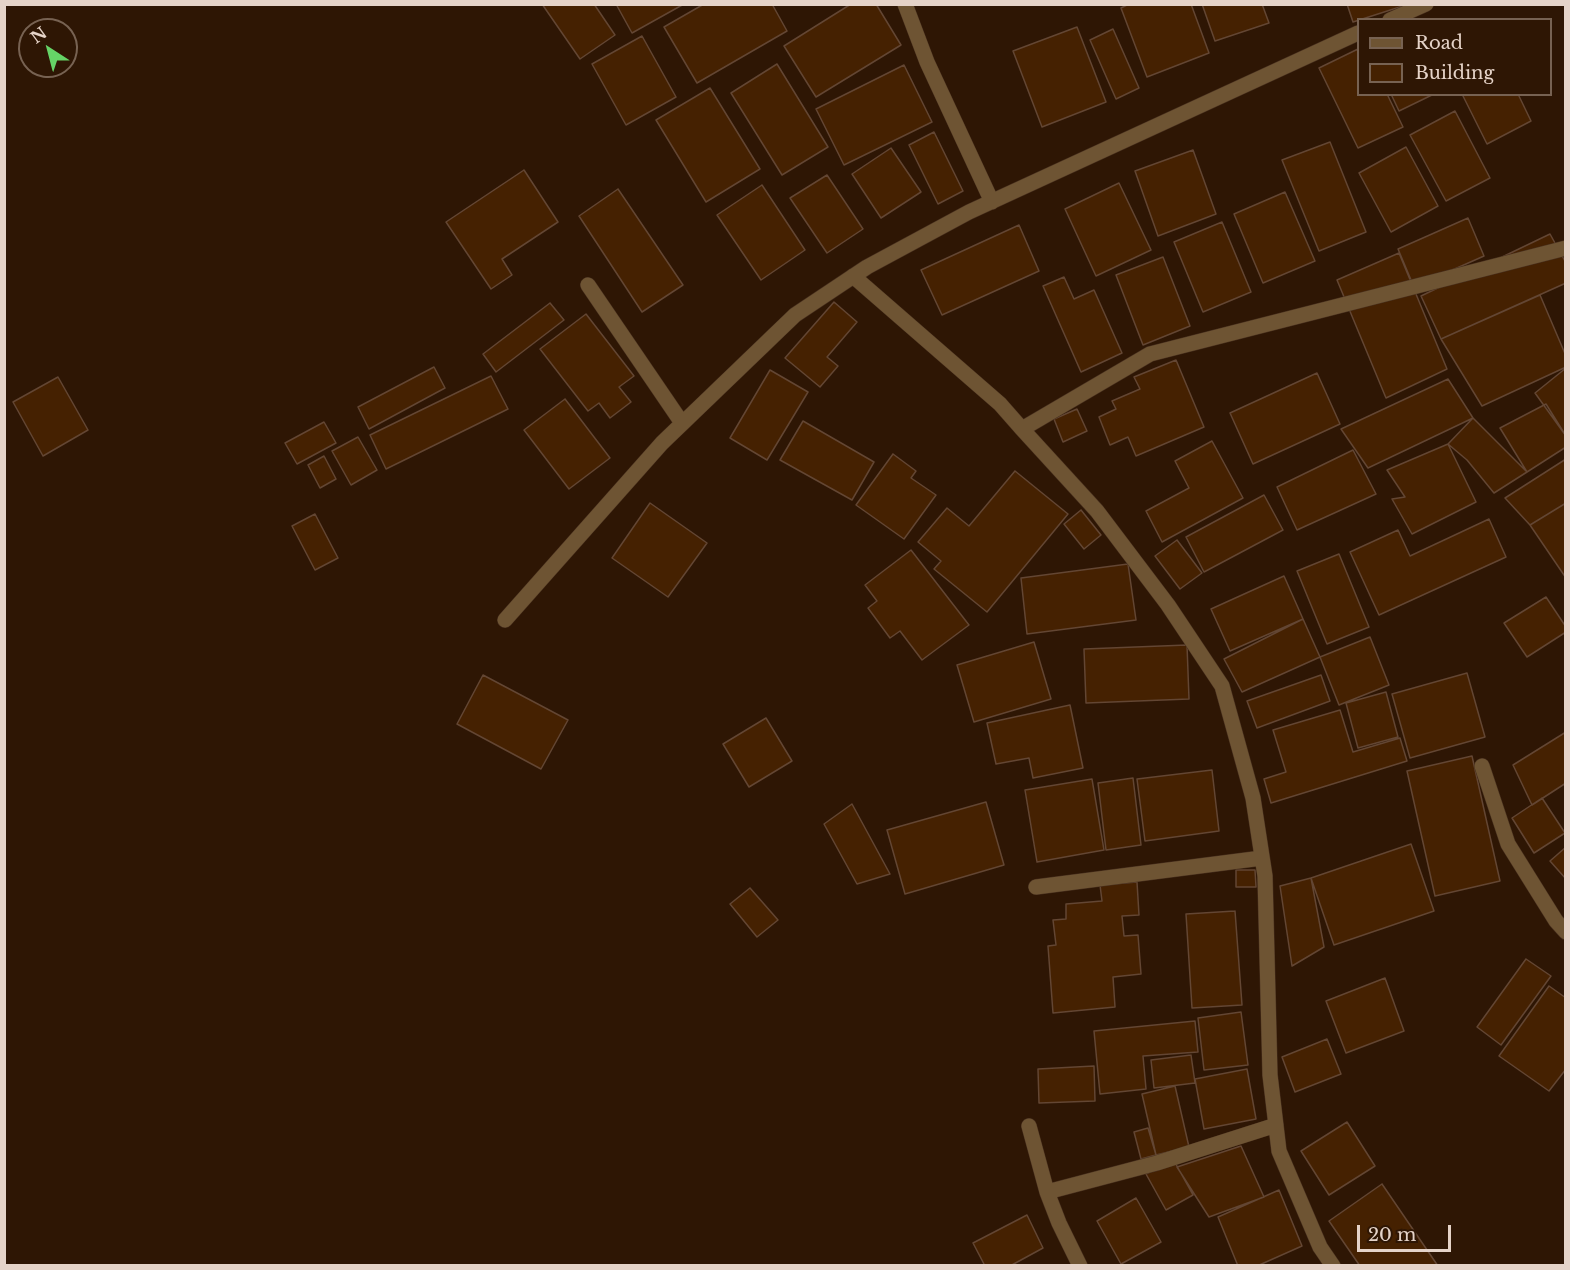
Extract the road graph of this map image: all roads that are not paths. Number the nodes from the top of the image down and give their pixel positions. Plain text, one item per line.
1 (905, 4) edge
2 (1426, 4) edge
3 (1394, 18) edge
4 (1357, 34) edge
5 (992, 202) junction
6 (1566, 248) edge
7 (853, 276) junction
8 (588, 285) dead end
9 (682, 423) junction
10 (1022, 429) junction
11 (505, 620) dead end
12 (1482, 766) dead end
13 (1262, 858) junction
14 (1036, 887) dead end
15 (1566, 932) edge
16 (1276, 1125) junction
17 (1029, 1126) dead end
18 (1047, 1192) junction
19 (1080, 1266) edge
20 (1333, 1266) edge

1 - 5 street
2 - 3 street
4 - 5 street
5 - 7 street
6 - 10 street
7 - 9 street
7 - 10 street
8 - 9 street
9 - 11 street
10 - 13 street
12 - 15 street
13 - 14 street
13 - 16 street
16 - 18 street
16 - 20 street
17 - 18 street
18 - 19 street

